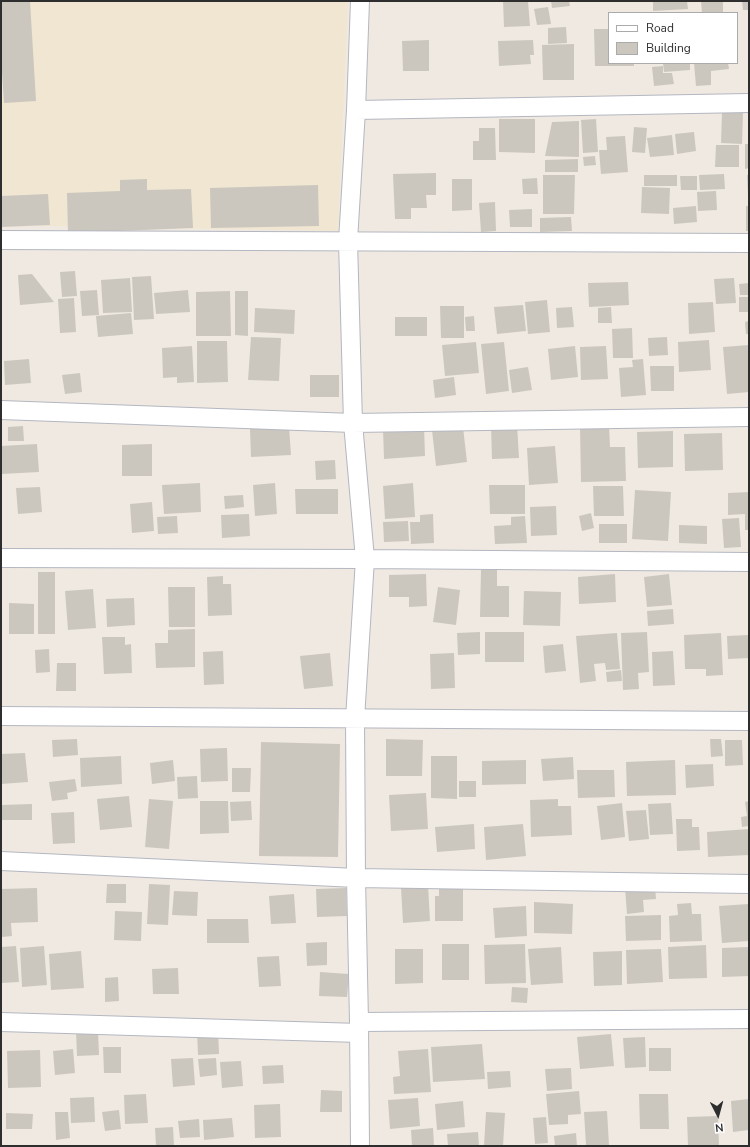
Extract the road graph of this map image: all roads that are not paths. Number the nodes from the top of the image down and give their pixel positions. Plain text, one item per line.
1 (360, 1) edge
2 (749, 103) edge
3 (356, 110) junction
4 (1, 240) edge
5 (348, 242) junction
6 (749, 243) edge
7 (1, 410) edge
8 (749, 417) edge
9 (353, 423) junction
10 (1, 558) edge
11 (366, 559) junction
12 (749, 562) edge
13 (1, 716) edge
14 (355, 719) junction
15 (749, 721) edge
16 (1, 861) edge
17 (356, 878) junction
18 (749, 884) edge
19 (749, 1019) edge
20 (1, 1022) edge
21 (359, 1028) junction
22 (360, 1146) edge

1 - 3 street
2 - 3 street
3 - 5 street
4 - 5 street
5 - 6 street
5 - 9 street
7 - 9 street
8 - 9 street
9 - 11 street
10 - 11 street
11 - 12 street
11 - 14 street
13 - 14 street
14 - 15 street
14 - 17 street
16 - 17 street
17 - 18 street
17 - 21 street
19 - 21 street
20 - 21 street
21 - 22 street

